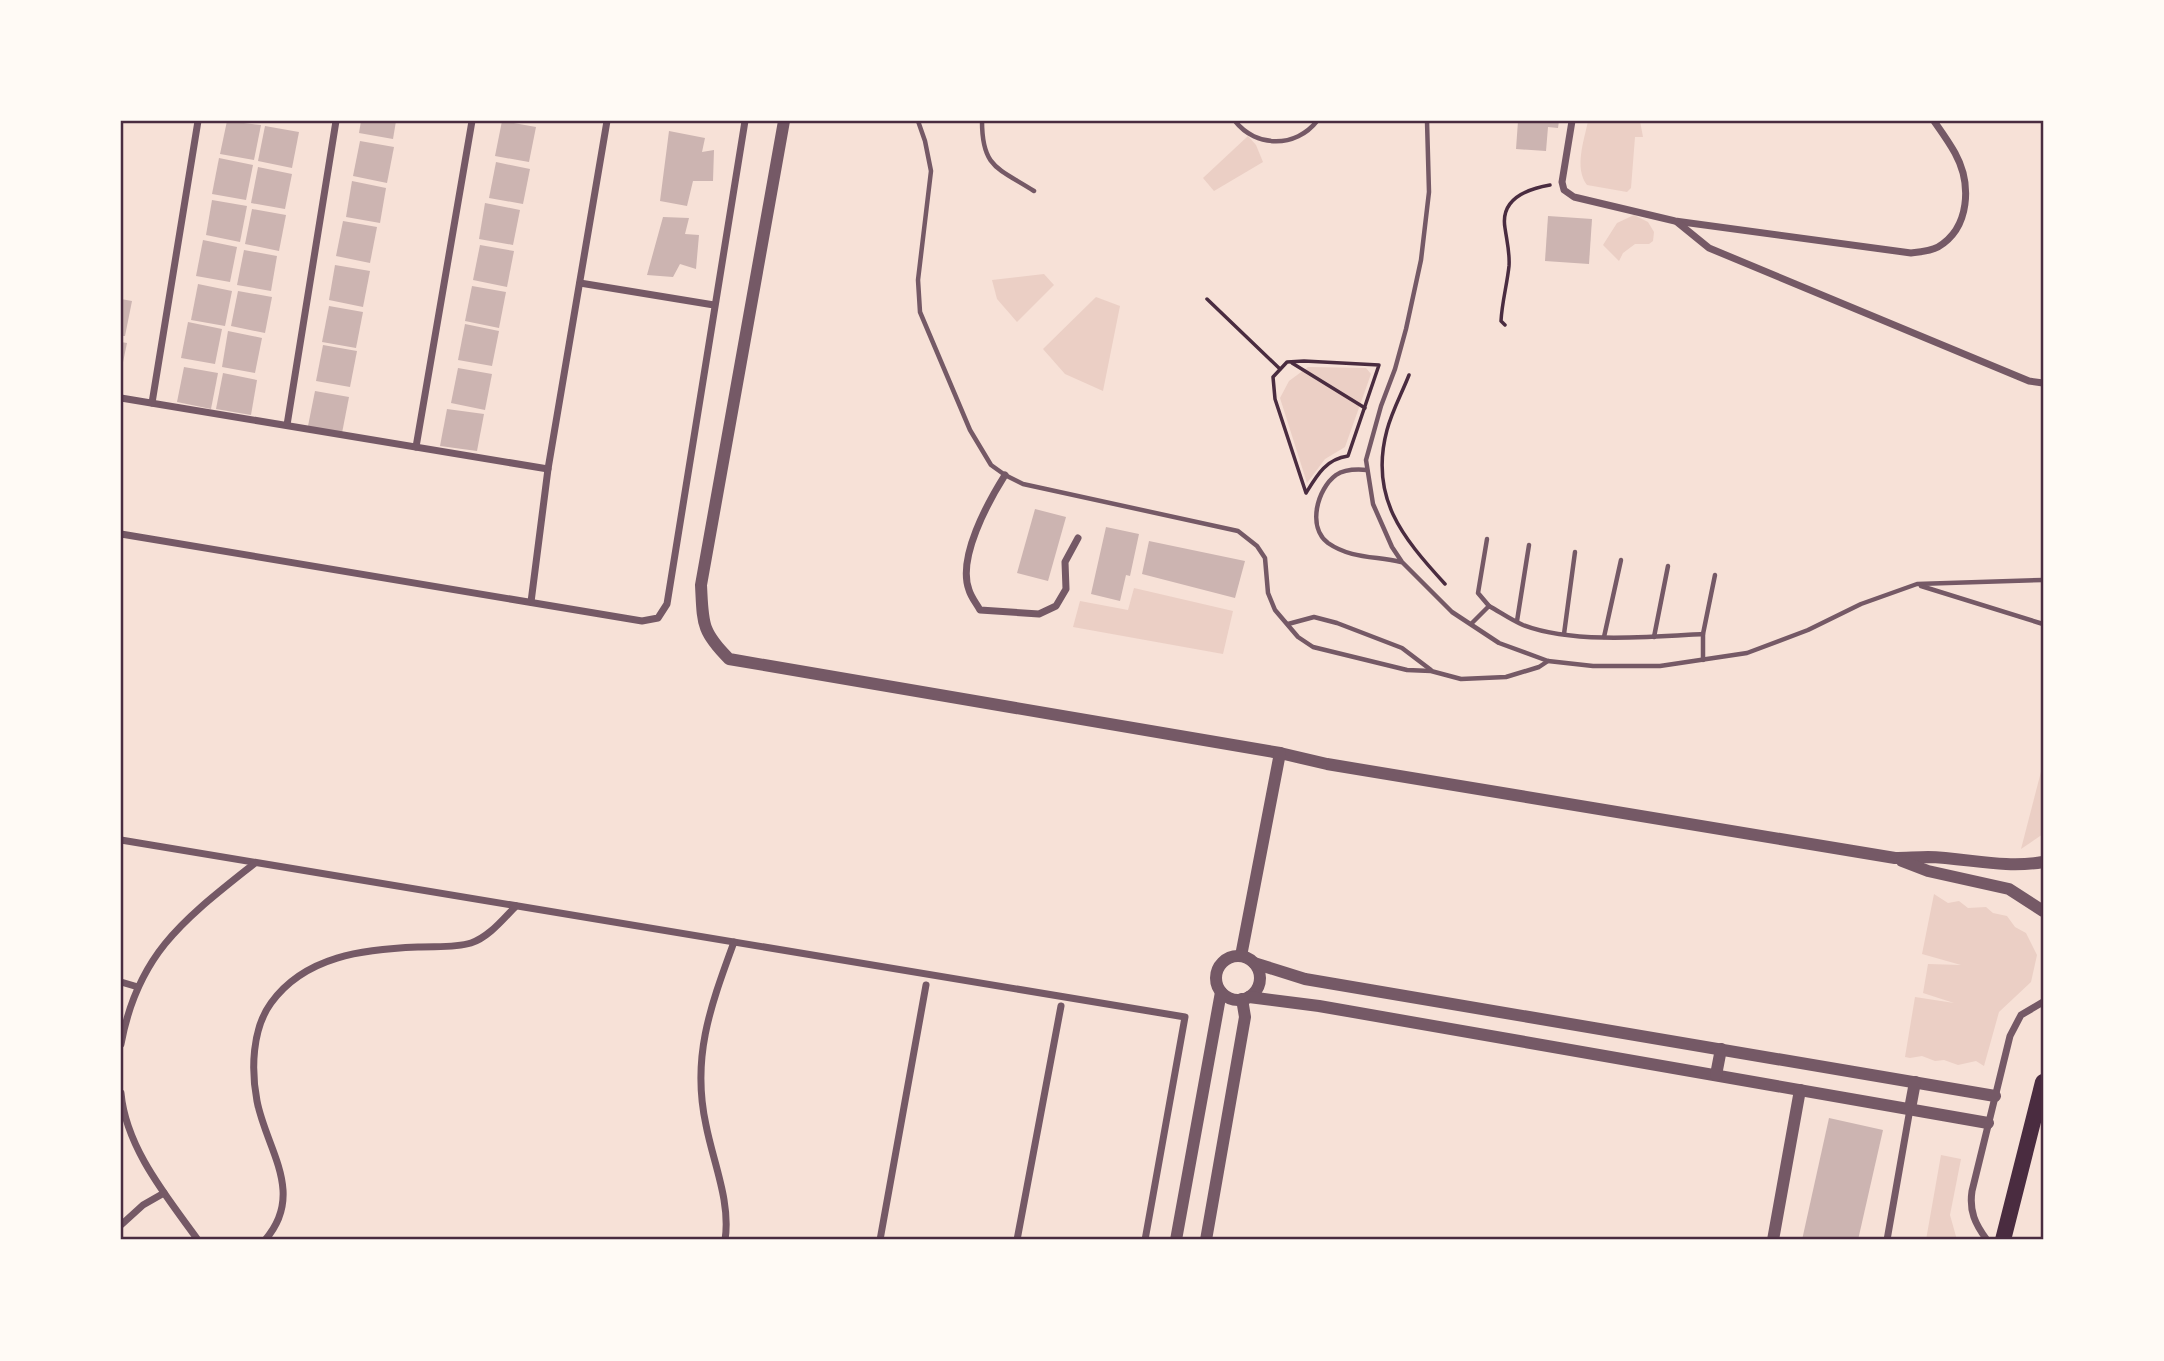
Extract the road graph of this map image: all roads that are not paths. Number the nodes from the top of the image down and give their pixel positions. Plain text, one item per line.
1 (198, 121) edge
2 (336, 121) edge
3 (472, 121) edge
4 (607, 121) edge
5 (745, 121) edge
6 (784, 121) edge
7 (918, 121) edge
8 (982, 121) edge
9 (1235, 121) edge
10 (1317, 121) edge
11 (1427, 121) edge
12 (1572, 121) edge
13 (1934, 121) edge
14 (1034, 191) dead end
15 (1675, 221) junction
16 (580, 283) junction
17 (714, 305) junction
18 (2043, 383) edge
19 (121, 398) edge
20 (152, 403) junction
21 (287, 425) junction
22 (416, 447) junction
23 (548, 469) junction
24 (1367, 470) junction
25 (1005, 475) junction
26 (121, 534) edge
27 (1078, 538) dead end
28 (1487, 539) dead end
29 (1528, 545) dead end
30 (1574, 552) dead end
31 (1620, 560) dead end
32 (1402, 562) junction
33 (1668, 566) dead end
34 (1715, 575) dead end
35 (2043, 579) edge
36 (1917, 584) junction
37 (531, 602) junction
38 (1489, 606) junction
39 (1517, 621) junction
40 (1288, 624) junction
41 (1471, 624) junction
42 (2043, 624) edge
43 (1564, 634) junction
44 (1703, 634) junction
45 (1604, 637) junction
46 (1654, 637) junction
47 (1703, 660) junction
48 (1548, 661) junction
49 (1432, 671) junction
50 (1280, 753) junction
51 (121, 840) edge
52 (1895, 858) junction
53 (2043, 862) edge
54 (256, 863) junction
55 (516, 906) junction
56 (2043, 912) edge
57 (734, 942) junction
58 (1241, 956) junction
59 (1254, 963) junction
60 (121, 982) edge
61 (926, 985) dead end
62 (138, 987) junction
63 (1221, 992) junction
64 (1245, 998) junction
65 (2043, 1002) edge
66 (1061, 1006) dead end
67 (121, 1044) edge
68 (1721, 1049) junction
69 (1716, 1075) junction
70 (1915, 1082) junction
71 (2043, 1082) edge
72 (1800, 1090) junction
73 (121, 1093) edge
74 (1995, 1097) junction
75 (1910, 1109) junction
76 (122, 1113) edge
77 (1988, 1124) junction
78 (164, 1193) junction
79 (121, 1225) edge
80 (198, 1240) edge
81 (265, 1240) edge
82 (725, 1240) edge
83 (880, 1240) edge
84 (1017, 1240) edge
85 (1145, 1240) edge
86 (1176, 1240) edge
87 (1206, 1240) edge
88 (1773, 1240) edge
89 (1887, 1240) edge
90 (1987, 1240) edge
91 (2003, 1240) edge

1 - 20 street
2 - 21 street
3 - 22 street
4 - 16 street
5 - 17 street
6 - 50 street
7 - 25 lane
8 - 14 lane
9 - 10 lane
11 - 24 lane
12 - 15 street
13 - 15 street
15 - 18 street
16 - 17 street
16 - 23 street
17 - 37 street
19 - 20 street
20 - 21 street
21 - 22 street
22 - 23 street
23 - 37 street
24 - 32 lane
24 - 32 lane
25 - 27 street
25 - 40 lane
26 - 37 street
28 - 38 lane
29 - 39 lane
30 - 43 lane
31 - 45 lane
32 - 41 lane
33 - 46 lane
34 - 44 lane
35 - 36 lane
36 - 42 lane
36 - 47 lane
38 - 39 lane
38 - 41 lane
39 - 43 lane
40 - 49 lane
40 - 49 lane
41 - 48 lane
43 - 45 lane
44 - 46 lane
44 - 47 lane
45 - 46 lane
47 - 48 lane
48 - 49 lane
50 - 52 street
50 - 58 street
51 - 54 street
52 - 53 street
52 - 56 street
54 - 55 street
54 - 62 street
55 - 57 street
55 - 81 street
57 - 82 street
57 - 85 street
58 - 59 street
58 - 63 street
59 - 64 street
59 - 68 street
60 - 62 street
61 - 83 street
62 - 67 street
63 - 64 street
63 - 86 street
64 - 69 street
64 - 87 street
65 - 74 street
66 - 84 street
68 - 69 street
68 - 70 street
69 - 72 street
70 - 74 street
70 - 75 street
71 - 91 highway
72 - 75 street
72 - 88 street
73 - 76 street
74 - 77 street
75 - 77 street
75 - 89 street
76 - 78 street
77 - 90 street
78 - 79 street
78 - 80 street

